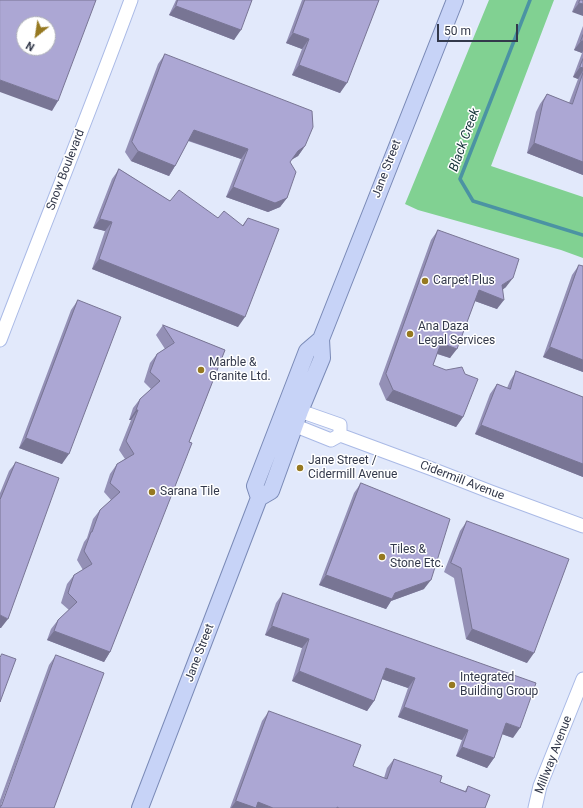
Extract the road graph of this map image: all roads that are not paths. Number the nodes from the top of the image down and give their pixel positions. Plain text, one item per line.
1 (131, 0) edge
2 (455, 0) edge
3 (321, 338) junction
4 (0, 340) edge
5 (300, 411) junction
6 (287, 423) junction
7 (340, 435) junction
8 (583, 526) edge
9 (583, 679) edge
10 (140, 808) edge
11 (535, 808) edge

1 - 4 street, Snow Boulevard
2 - 3 main road, Jane Street
3 - 5 main road, Jane Street
3 - 6 main road, Jane Street
5 - 6 main road, Jane Street
5 - 7 street
6 - 7 street, Cidermill Avenue
6 - 10 main road, Jane Street
7 - 8 street, Cidermill Avenue
9 - 11 street, Millway Avenue

